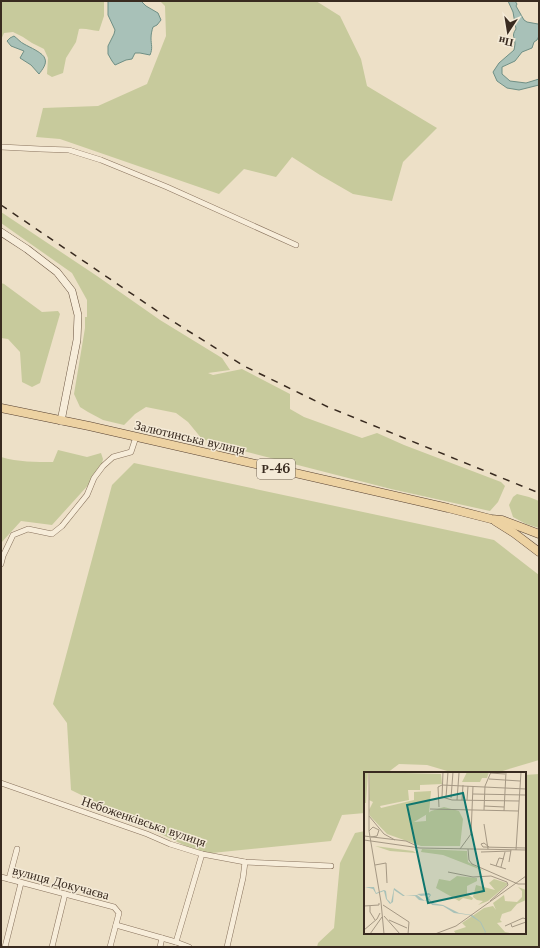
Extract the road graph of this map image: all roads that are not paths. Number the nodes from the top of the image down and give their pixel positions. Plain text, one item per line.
1 (1, 147) edge
2 (1, 232) edge
3 (296, 245) dead end
4 (1, 408) edge
5 (61, 421) junction
6 (136, 437) junction
7 (491, 519) junction
8 (539, 534) edge
9 (539, 552) edge
10 (1, 564) edge
11 (1, 783) edge
12 (17, 849) dead end
13 (202, 854) junction
14 (245, 862) junction
15 (331, 866) dead end
16 (1, 877) edge
17 (9, 879) junction
18 (21, 882) junction
19 (65, 894) junction
20 (116, 925) junction
21 (162, 938) junction
22 (176, 942) junction
23 (5, 947) edge
24 (52, 947) edge
25 (110, 947) edge
26 (160, 947) edge
27 (189, 947) edge
28 (228, 947) edge

1 - 3 street
2 - 5 main road
4 - 5 main road, Залютинська вулиця / Р-46
5 - 6 main road, Залютинська вулиця / Р-46
6 - 7 main road, Залютинська вулиця / Р-46
6 - 10 street
7 - 8 main road, Р-46
7 - 9 main road, Р-46
11 - 13 street, Небоженківська вулиця
12 - 17 street
13 - 14 street, Небоженківська вулиця
13 - 22 street
14 - 15 street, Небоженківська вулиця
14 - 28 street
16 - 17 street, вулиця Докучаєва
17 - 18 street, вулиця Докучаєва
18 - 19 street, вулиця Докучаєва
18 - 23 street
19 - 20 street, вулиця Докучаєва
19 - 24 street
20 - 21 street
20 - 25 street
21 - 22 street
21 - 26 street
22 - 27 street

